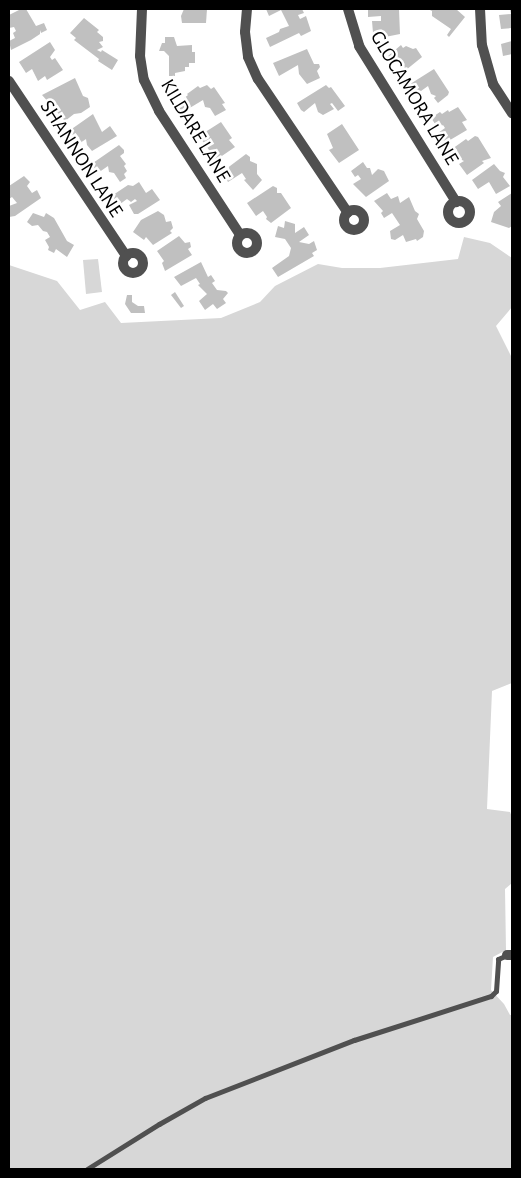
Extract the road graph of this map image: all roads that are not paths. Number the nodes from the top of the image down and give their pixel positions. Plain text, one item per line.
1 (142, 9) edge
2 (247, 9) edge
3 (348, 9) edge
4 (480, 9) edge
5 (9, 80) edge
6 (512, 113) edge
7 (456, 202) dead end
8 (348, 213) dead end
9 (240, 235) dead end
10 (126, 256) dead end
11 (510, 955) edge
12 (87, 1169) edge

1 - 9 street, KILDARE LANE
2 - 8 street
3 - 7 street, GLOCAMORA LANE
4 - 6 street
5 - 10 street, SHANNON LANE
11 - 12 lane

